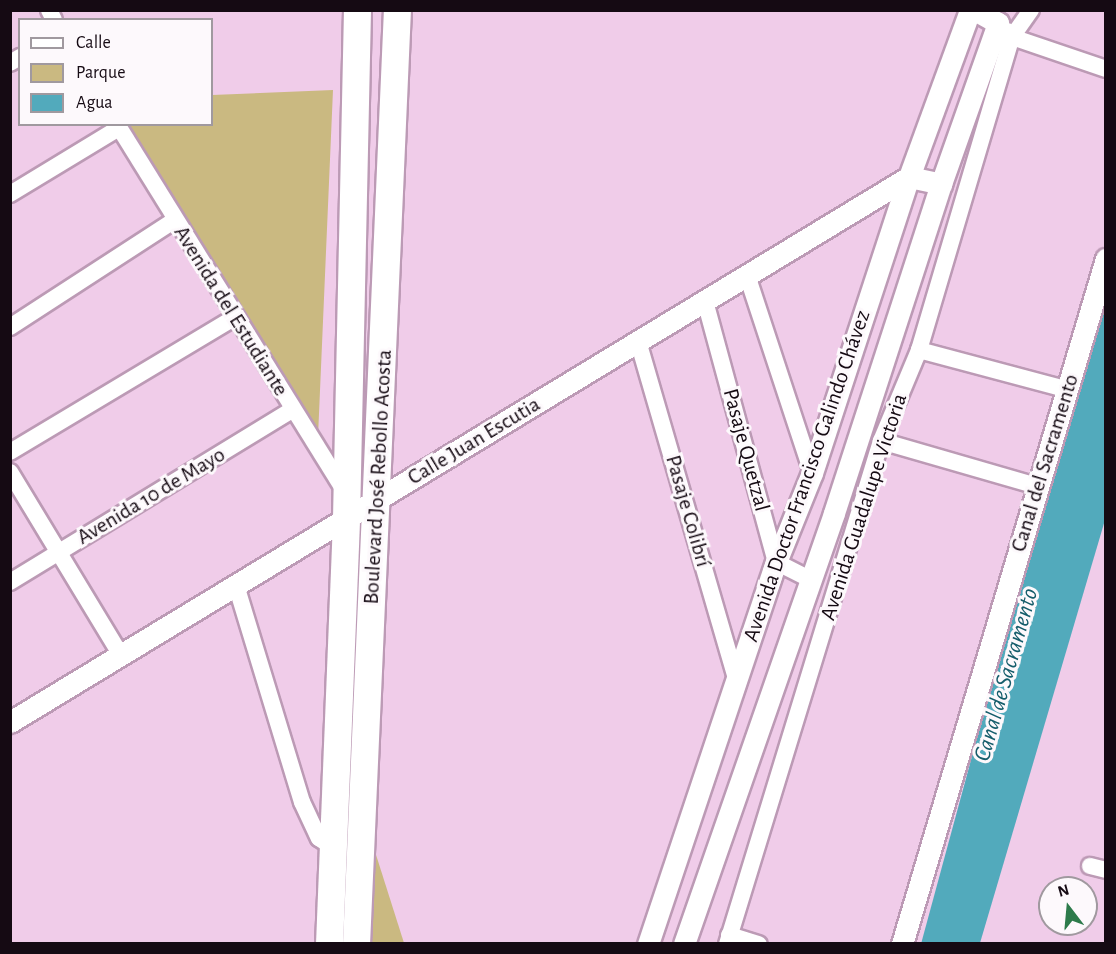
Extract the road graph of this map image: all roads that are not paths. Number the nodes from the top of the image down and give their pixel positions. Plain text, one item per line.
1 (357, 10) edge
2 (366, 10) edge
3 (397, 10) edge
4 (970, 10) edge
5 (975, 10) edge
6 (1031, 10) edge
7 (1005, 30) junction
8 (396, 67) junction
9 (1106, 69) edge
10 (118, 126) edge
11 (909, 177) junction
12 (941, 184) junction
13 (10, 194) edge
14 (174, 220) junction
15 (1106, 259) edge
16 (747, 275) junction
17 (705, 301) junction
18 (234, 318) junction
19 (10, 327) edge
20 (638, 341) junction
21 (919, 350) junction
22 (1069, 390) junction
23 (292, 410) junction
24 (881, 441) junction
25 (10, 452) edge
26 (10, 472) edge
27 (812, 473) junction
28 (1036, 486) junction
29 (376, 500) junction
30 (346, 506) junction
31 (59, 552) junction
32 (776, 562) junction
33 (811, 580) junction
34 (10, 582) edge
35 (236, 585) junction
36 (121, 655) junction
37 (737, 681) junction
38 (10, 722) edge
39 (331, 846) junction
40 (728, 939) edge
41 (329, 944) edge
42 (356, 944) edge
43 (648, 944) edge
44 (684, 944) edge
45 (759, 944) edge
46 (902, 944) edge

1 - 30 main road, Boulevard José Rebollo Acosta
2 - 8 main road
3 - 8 main road, Boulevard José Rebollo Acosta
4 - 11 street, Avenida Doctor Francisco Galindo Chávez
5 - 7 street
6 - 7 street, Avenida Guadalupe Victoria
7 - 9 street
7 - 12 street, Avenida Doctor Francisco Galindo Chávez
7 - 21 street, Avenida Guadalupe Victoria
8 - 29 main road, Boulevard José Rebollo Acosta
10 - 13 street
10 - 14 street, Avenida del Estudiante
11 - 12 street
11 - 16 street, Calle Juan Escutia
11 - 27 street, Avenida Doctor Francisco Galindo Chávez
12 - 33 street, Avenida Doctor Francisco Galindo Chávez
14 - 18 street, Avenida del Estudiante
14 - 19 street
15 - 22 street, Canal del Sacramento
16 - 17 street, Calle Juan Escutia
16 - 27 street
17 - 20 street, Calle Juan Escutia
17 - 32 street, Pasaje Quetzal
18 - 23 street, Avenida del Estudiante
18 - 25 street
20 - 29 street, Calle Juan Escutia
20 - 37 street, Pasaje Colibrí
21 - 22 street
21 - 24 street, Avenida Guadalupe Victoria
22 - 28 street, Canal del Sacramento
23 - 30 street, Avenida del Estudiante
23 - 31 street, Avenida 10 de Mayo
24 - 28 street
24 - 40 street, Avenida Guadalupe Victoria
26 - 31 street
27 - 32 street, Avenida Doctor Francisco Galindo Chávez
28 - 46 street, Canal del Sacramento
29 - 30 street, Calle Juan Escutia
29 - 42 main road, Boulevard José Rebollo Acosta
30 - 35 street, Calle Juan Escutia
30 - 39 main road, Boulevard José Rebollo Acosta
31 - 34 street, Avenida 10 de Mayo
31 - 36 street
32 - 33 street
32 - 37 street, Avenida Doctor Francisco Galindo Chávez
33 - 44 street, Avenida Doctor Francisco Galindo Chávez
35 - 36 street, Calle Juan Escutia
35 - 39 street
36 - 38 street, Calle Juan Escutia
37 - 43 street, Avenida Doctor Francisco Galindo Chávez
39 - 41 main road, Boulevard José Rebollo Acosta
40 - 45 street

